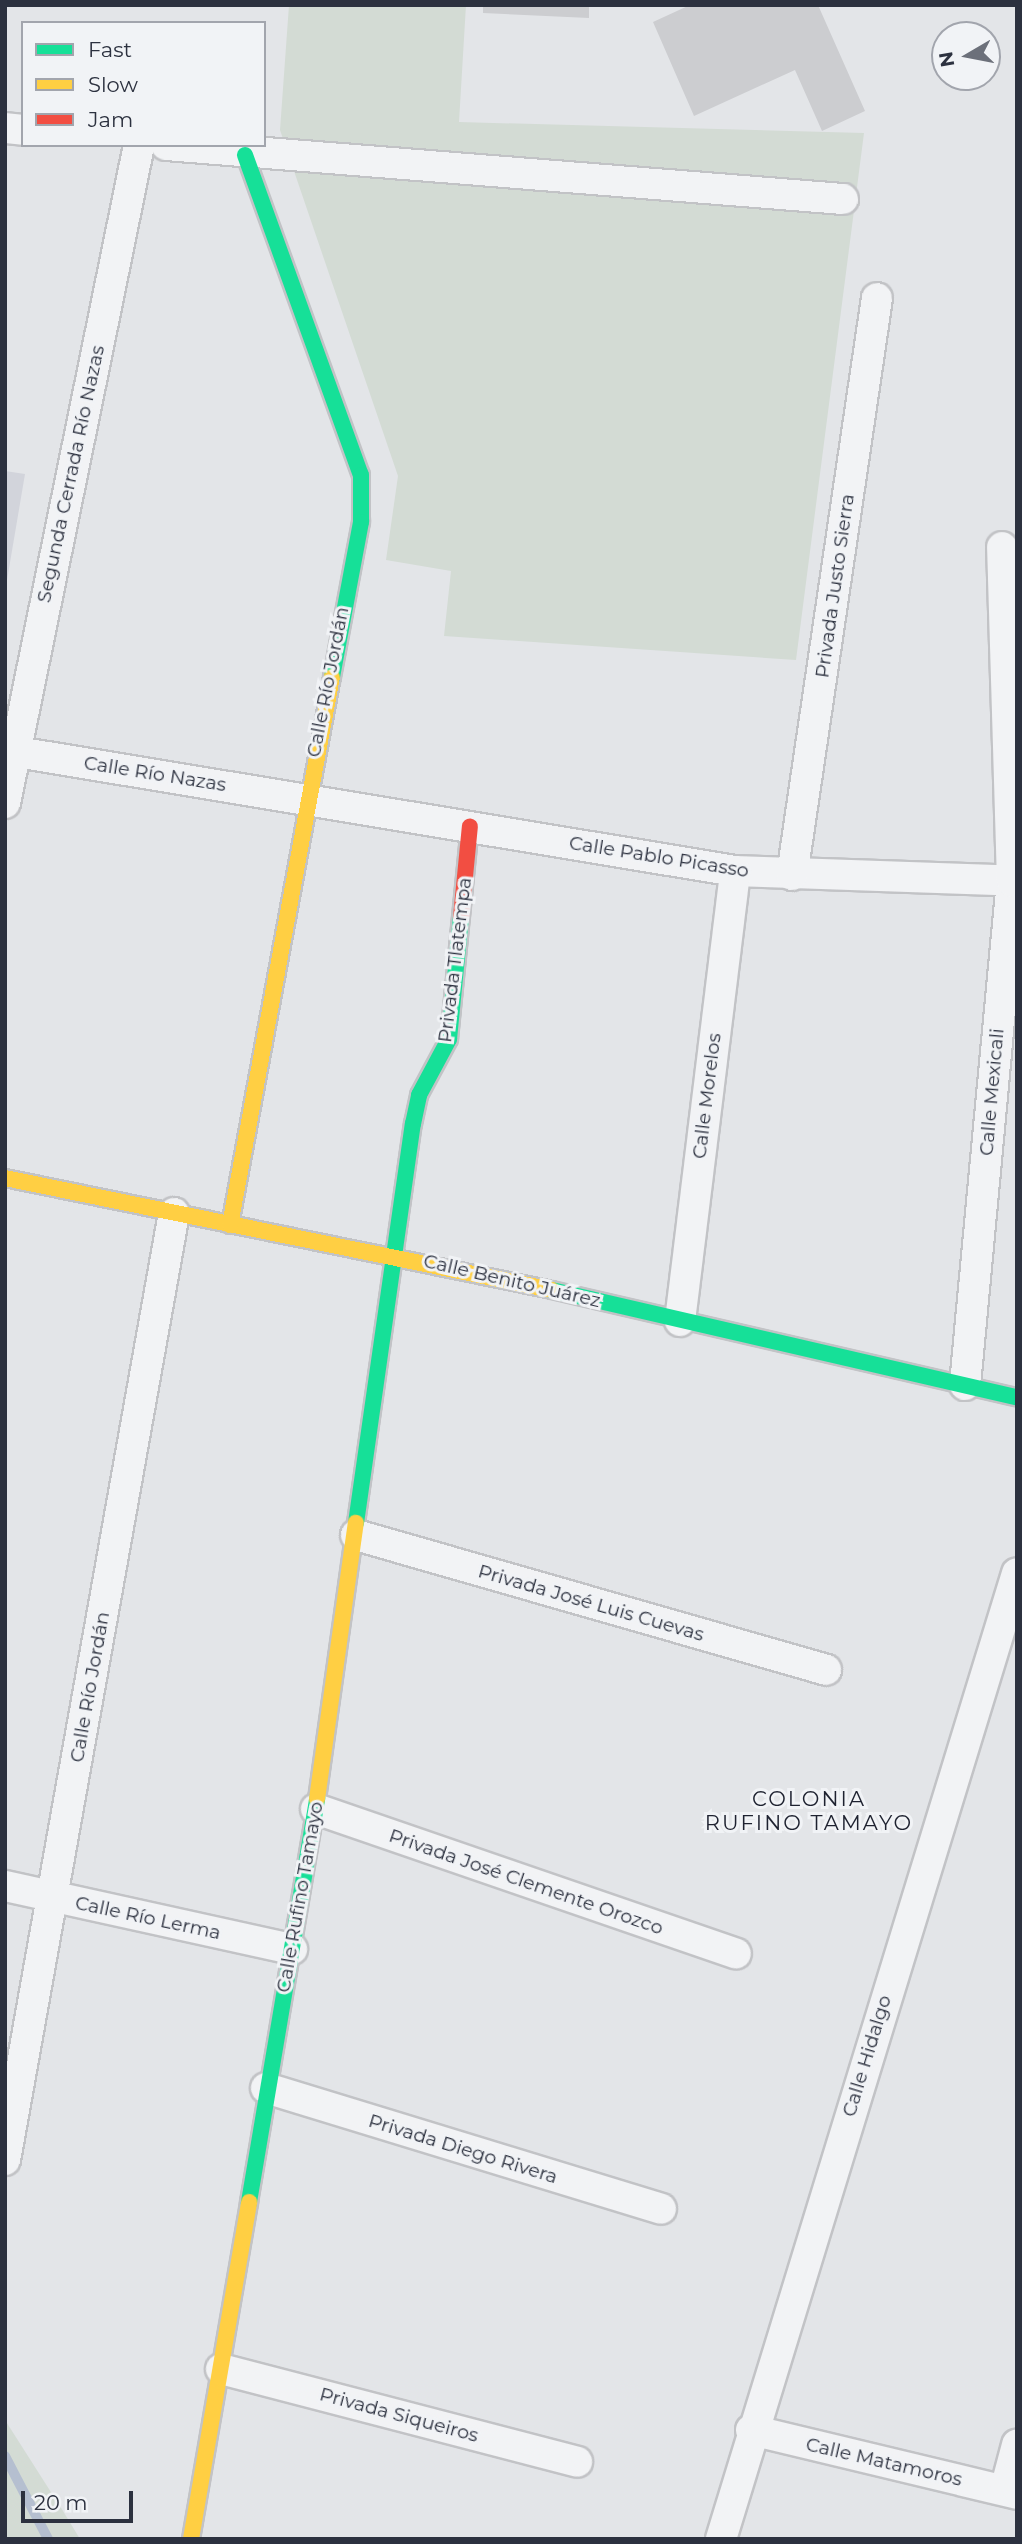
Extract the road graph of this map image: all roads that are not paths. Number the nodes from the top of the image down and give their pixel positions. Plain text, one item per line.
1 (139, 147) edge
2 (182, 147) edge
3 (245, 155) junction
4 (843, 199) dead end
5 (877, 298) dead end
6 (1002, 547) dead end
7 (9, 751) edge
8 (305, 798) junction
9 (5, 803) edge
10 (470, 826) junction
11 (735, 871) junction
12 (792, 875) junction
13 (1014, 881) edge
14 (5, 1178) edge
15 (174, 1213) junction
16 (230, 1225) junction
17 (393, 1253) junction
18 (680, 1321) junction
19 (965, 1385) junction
20 (1017, 1397) edge
21 (356, 1535) junction
22 (1017, 1573) edge
23 (826, 1670) dead end
24 (316, 1809) junction
25 (5, 1886) edge
26 (53, 1897) junction
27 (292, 1950) junction
28 (736, 1954) dead end
29 (266, 2088) junction
30 (5, 2161) edge
31 (661, 2209) dead end
32 (221, 2368) junction
33 (751, 2430) junction
34 (1017, 2445) edge
35 (577, 2462) dead end
36 (1011, 2492) edge
37 (191, 2539) edge
38 (721, 2539) edge

1 - 7 street, Segunda Cerrada Río Nazas
2 - 3 street
3 - 4 street
3 - 8 street, Calle Río Jordán
5 - 12 street, Privada Justo Sierra
6 - 13 street, Calle Mexicali
7 - 8 street, Calle Río Nazas
7 - 9 street, Segunda Cerrada Río Nazas
8 - 10 street, Calle Pablo Picasso
8 - 16 street, Calle Río Jordán
10 - 11 street, Calle Pablo Picasso
10 - 17 street, Privada Tlatempa
11 - 12 street, Calle Pablo Picasso
11 - 18 street, Calle Morelos
12 - 13 street, Calle Pablo Picasso
13 - 19 street, Calle Mexicali
14 - 15 street, Calle Benito Juárez
15 - 16 street, Calle Benito Juárez
15 - 26 street, Calle Río Jordán
16 - 17 street, Calle Benito Juárez
17 - 18 street, Calle Benito Juárez
17 - 21 street, Calle Rufino Tamayo
18 - 19 street, Calle Benito Juárez
19 - 20 street, Calle Benito Juárez
21 - 23 street, Privada José Luis Cuevas
21 - 24 street, Calle Rufino Tamayo
22 - 33 street, Calle Hidalgo
24 - 27 street, Calle Rufino Tamayo
24 - 28 street, Privada José Clemente Orozco
25 - 26 street, Calle Río Lerma
26 - 27 street, Calle Río Lerma
26 - 30 street, Calle Río Jordán
27 - 29 street, Calle Rufino Tamayo
29 - 31 street, Privada Diego Rivera
29 - 32 street, Calle Rufino Tamayo
32 - 35 street, Privada Siqueiros
32 - 37 street, Calle Rufino Tamayo
33 - 36 street, Calle Matamoros
33 - 38 street, Calle Hidalgo
34 - 36 street

